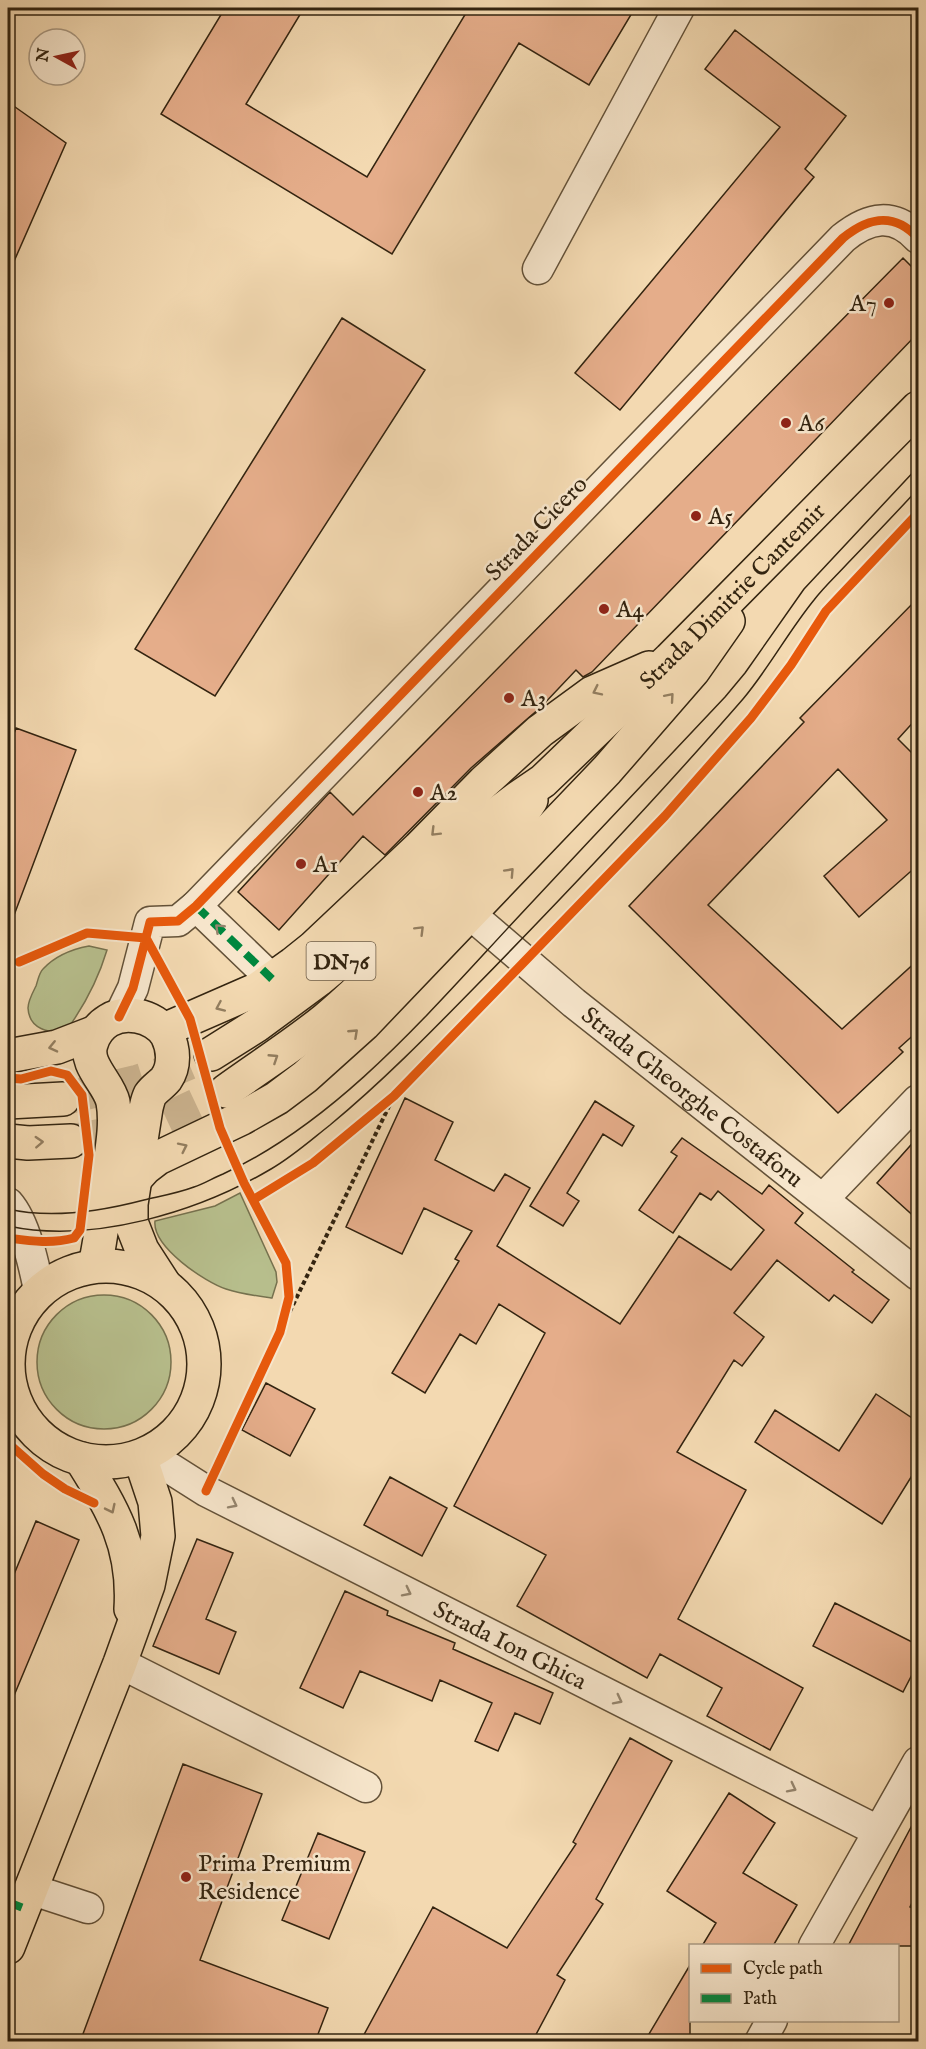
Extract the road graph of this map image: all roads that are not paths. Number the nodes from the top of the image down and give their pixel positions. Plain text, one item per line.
1 (679, 8) edge
2 (918, 238) edge
3 (538, 269) dead end
4 (918, 408) edge
5 (755, 572) junction
6 (670, 659) junction
7 (543, 781) junction
8 (196, 906) junction
9 (470, 914) junction
10 (272, 979) junction
11 (132, 1025) junction
12 (210, 1054) tunnel mouth
13 (8, 1056) edge
14 (226, 1091) tunnel mouth
15 (63, 1099) tunnel mouth
16 (918, 1100) edge
17 (8, 1102) edge
18 (8, 1141) edge
19 (71, 1141) tunnel mouth
20 (135, 1179) junction
21 (823, 1199) junction
22 (8, 1203) edge
23 (95, 1266) junction
24 (918, 1275) edge
25 (164, 1284) junction
26 (39, 1290) junction
27 (8, 1375) edge
28 (143, 1455) junction
29 (81, 1459) junction
30 (125, 1650) junction
31 (918, 1762) edge
32 (366, 1787) dead end
33 (878, 1831) junction
34 (20, 1899) edge
35 (88, 1908) dead end
36 (815, 1944) edge
37 (8, 1947) edge
38 (771, 2022) edge
39 (760, 2042) edge

1 - 3 street
2 - 8 street, Strada Cicero
4 - 5 main road, Strada Dimitrie Cantemir
5 - 6 main road, Strada Dimitrie Cantemir
9 -> 5 main road
6 - 7 main road, Strada Dimitrie Cantemir
6 -> 10 main road
7 - 12 main road, Strada Dimitrie Cantemir / DN76
14 -> 7 main road, Strada Dimitrie Cantemir
10 -> 8 street
8 - 11 street, Strada Cicero
20 -> 9 main road
9 - 21 street, Strada Gheorghe Costaforu
10 -> 11 main road
11 -> 13 main road
11 - 20 main road
11 - 23 main road
15 - 17 main road
16 - 21 street
18 -> 19 main road
20 - 25 main road
21 - 24 street, Strada Gheorghe Costaforu
22 - 26 street
23 - 25 main road
23 - 26 main road
25 - 28 main road
26 - 27 main road
27 - 29 main road
28 - 29 main road
28 - 30 main road
28 -> 33 street, Strada Ion Ghica
29 -> 30 main road
30 - 32 street
30 - 34 main road
31 - 33 street
33 - 36 street
34 - 35 street
34 - 37 main road
38 - 39 street

